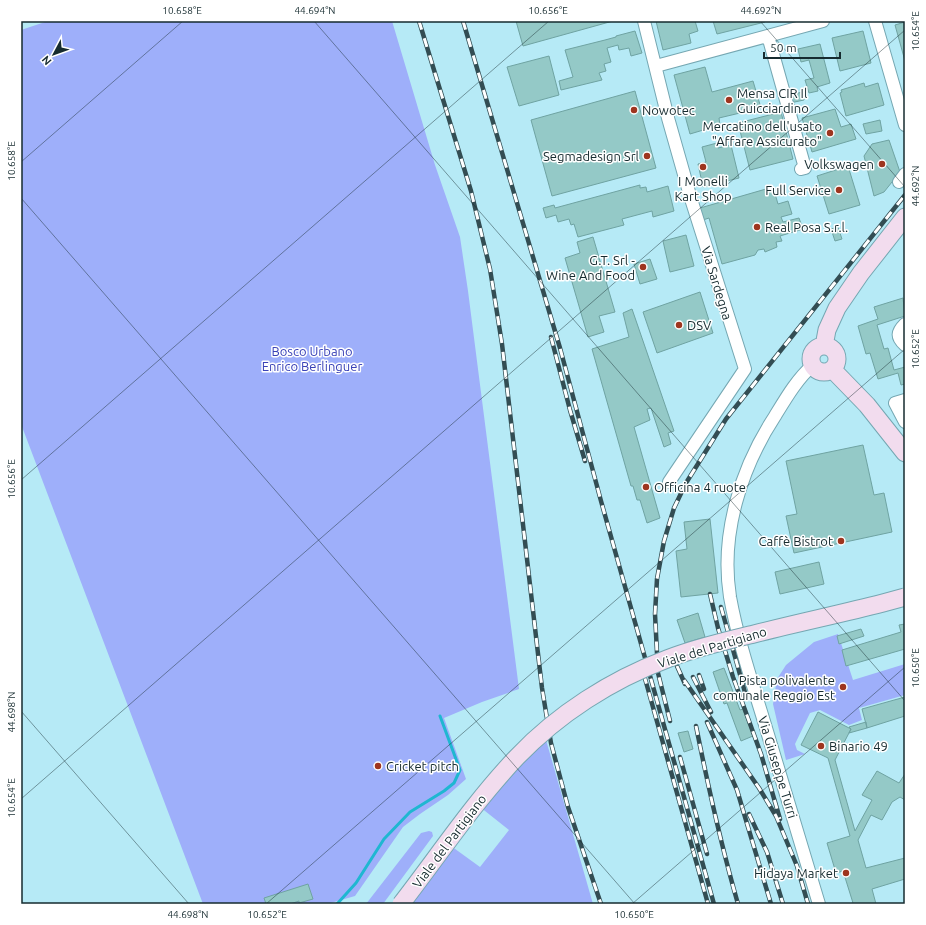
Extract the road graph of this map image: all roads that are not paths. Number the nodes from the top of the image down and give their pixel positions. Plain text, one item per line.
1 (644, 21) edge
2 (823, 21) edge
3 (875, 21) edge
4 (768, 36) junction
5 (656, 66) junction
6 (905, 125) edge
7 (801, 169) dead end
8 (905, 217) edge
9 (905, 324) edge
10 (905, 345) edge
11 (824, 346) junction
12 (813, 365) junction
13 (832, 368) junction
14 (905, 400) edge
15 (905, 422) edge
16 (905, 453) edge
17 (669, 482) dead end
18 (905, 597) edge
19 (401, 904) edge
20 (819, 904) edge

1 - 5 street
2 - 4 street
3 - 6 street
4 - 5 street
4 - 7 street
5 - 17 street, Via Sardegna
8 - 11 main road
9 - 10 street
11 - 12 main road
11 - 13 main road
12 - 13 main road
12 - 20 street, Via Giuseppe Turri
13 - 16 main road
14 - 15 street
18 - 19 main road, Viale del Partigiano, bridge

